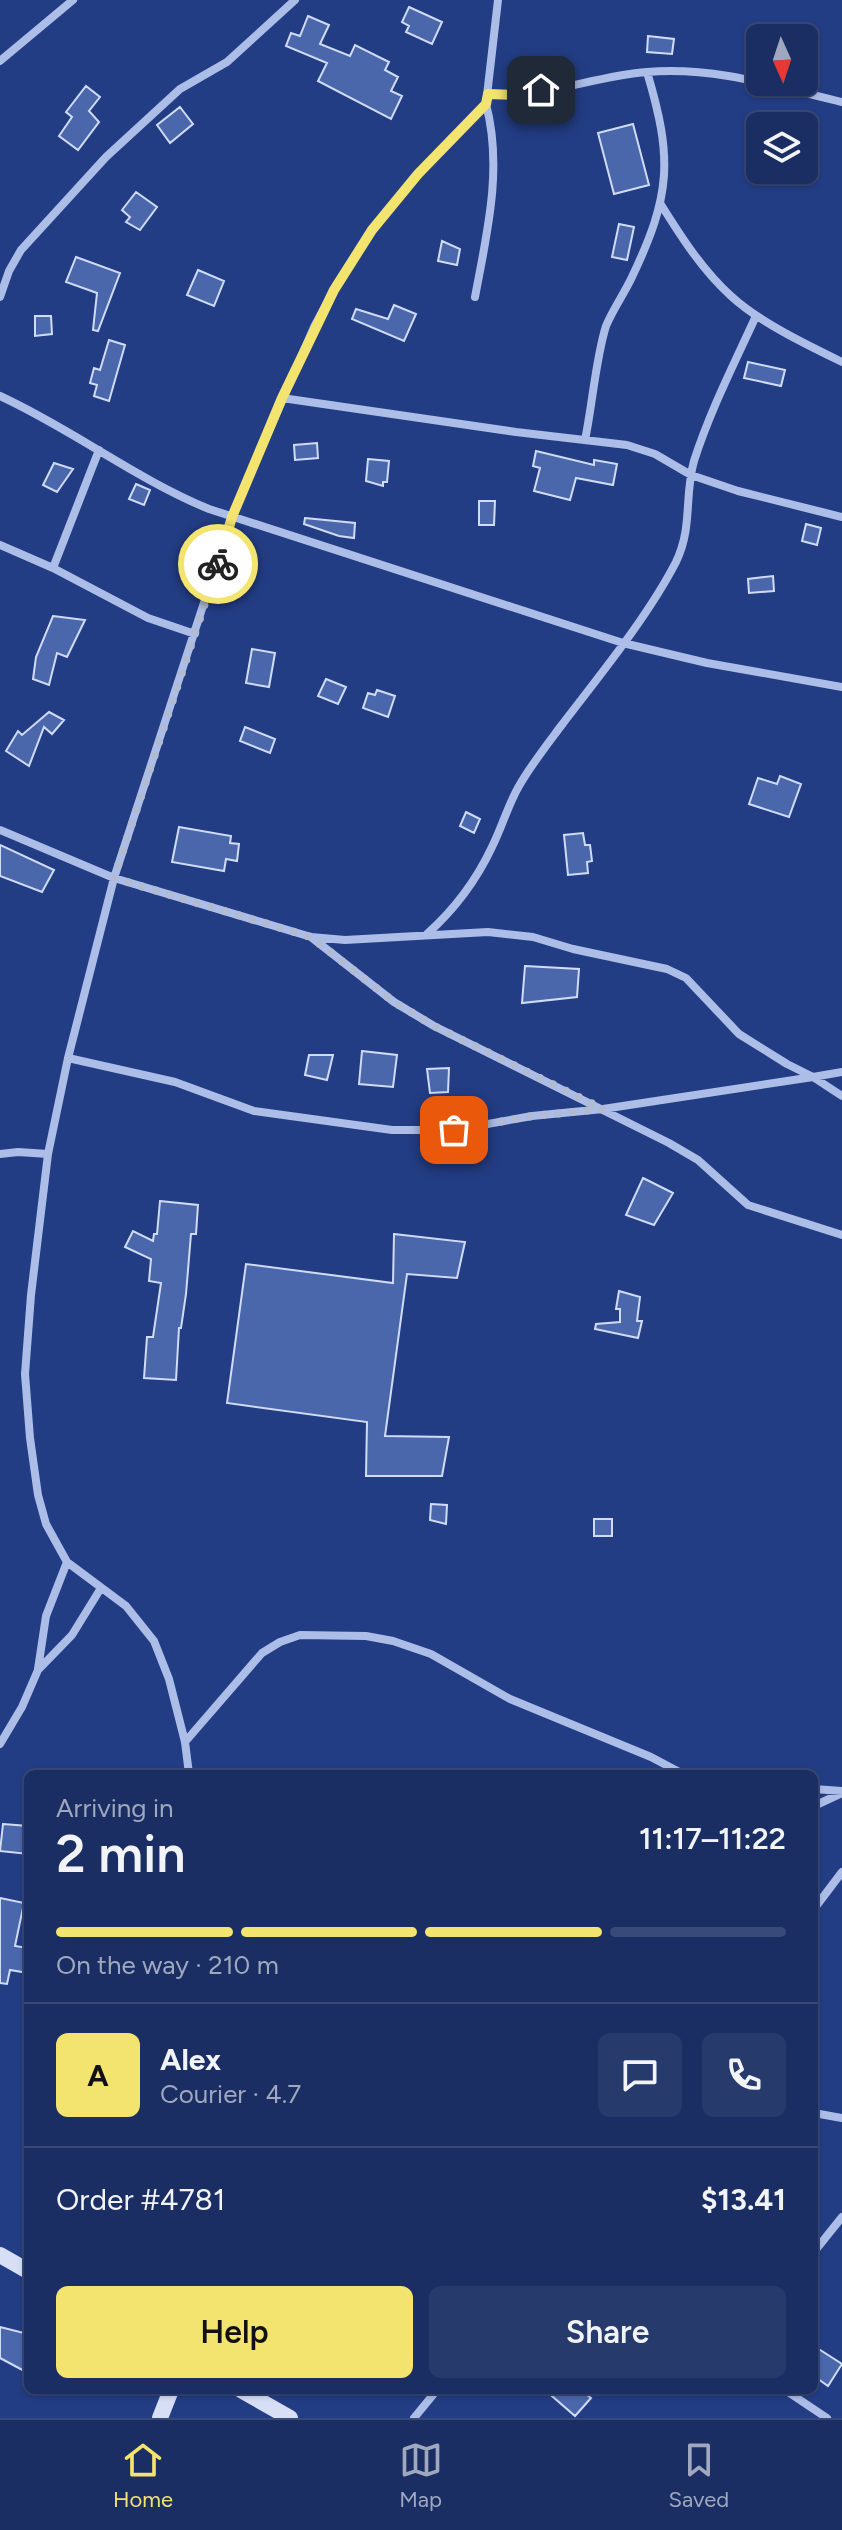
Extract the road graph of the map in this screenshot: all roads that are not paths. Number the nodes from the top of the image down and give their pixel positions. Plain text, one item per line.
1 (73, 0) edge
2 (295, 0) edge
3 (498, 0) edge
4 (0, 61) edge
5 (647, 72) junction
6 (487, 99) junction
7 (842, 102) edge
8 (660, 203) junction
9 (0, 297) edge
10 (475, 297) dead end
11 (756, 316) junction
12 (842, 362) edge
13 (0, 396) edge
14 (282, 398) junction
15 (585, 440) junction
16 (99, 450) junction
17 (691, 475) junction
18 (232, 517) junction
19 (842, 517) edge
20 (0, 545) edge
21 (53, 568) junction
22 (195, 634) junction
23 (623, 643) junction
24 (842, 687) edge
25 (0, 830) edge
26 (114, 878) junction
27 (427, 935) junction
28 (311, 937) junction
29 (68, 1058) junction
30 (842, 1072) edge
31 (813, 1077) junction
32 (842, 1096) edge
33 (603, 1109) junction
34 (0, 1154) edge
35 (48, 1154) junction
36 (842, 1235) edge
37 (67, 1562) junction
38 (101, 1588) junction
39 (38, 1670) junction
40 (185, 1742) junction
41 (0, 1744) edge
42 (188, 1770) edge
43 (675, 1770) edge
44 (818, 1789) edge
45 (842, 1792) edge
46 (818, 1804) edge
47 (842, 1872) edge
48 (818, 1904) edge
49 (818, 2114) edge
50 (842, 2118) edge
51 (841, 2221) edge
52 (818, 2247) edge
53 (4, 2262) edge
54 (24, 2270) edge
55 (169, 2394) edge
56 (248, 2394) edge
57 (434, 2394) edge
58 (791, 2394) edge
59 (160, 2418) edge
60 (290, 2418) edge
61 (414, 2418) edge
62 (827, 2418) edge

1 - 4 street
2 - 9 street
3 - 6 street
5 - 6 street
5 - 7 street
5 - 8 street
6 - 10 street
6 - 14 street
8 - 11 street
8 - 15 street
11 - 12 street
11 - 17 street
13 - 16 street
14 - 15 street
14 - 18 street
15 - 17 street
16 - 18 street
16 - 21 street
17 - 19 street
17 - 23 street
18 - 22 street
18 - 23 street
20 - 21 street
21 - 22 street
22 - 26 street
23 - 24 street
23 - 27 street
25 - 26 street
26 - 28 street
26 - 29 street
27 - 28 street
27 - 31 street
28 - 33 street
29 - 33 street
29 - 35 street
30 - 31 street
31 - 32 street
31 - 33 street
33 - 36 street
34 - 35 street
35 - 37 street
37 - 38 street
37 - 39 street
38 - 39 street
38 - 40 street
39 - 41 street
40 - 42 street
40 - 43 street
44 - 45 street
45 - 46 street
47 - 48 street
49 - 50 street
51 - 52 street
53 - 54 street
55 - 59 street
56 - 60 street
57 - 61 street
58 - 62 street

